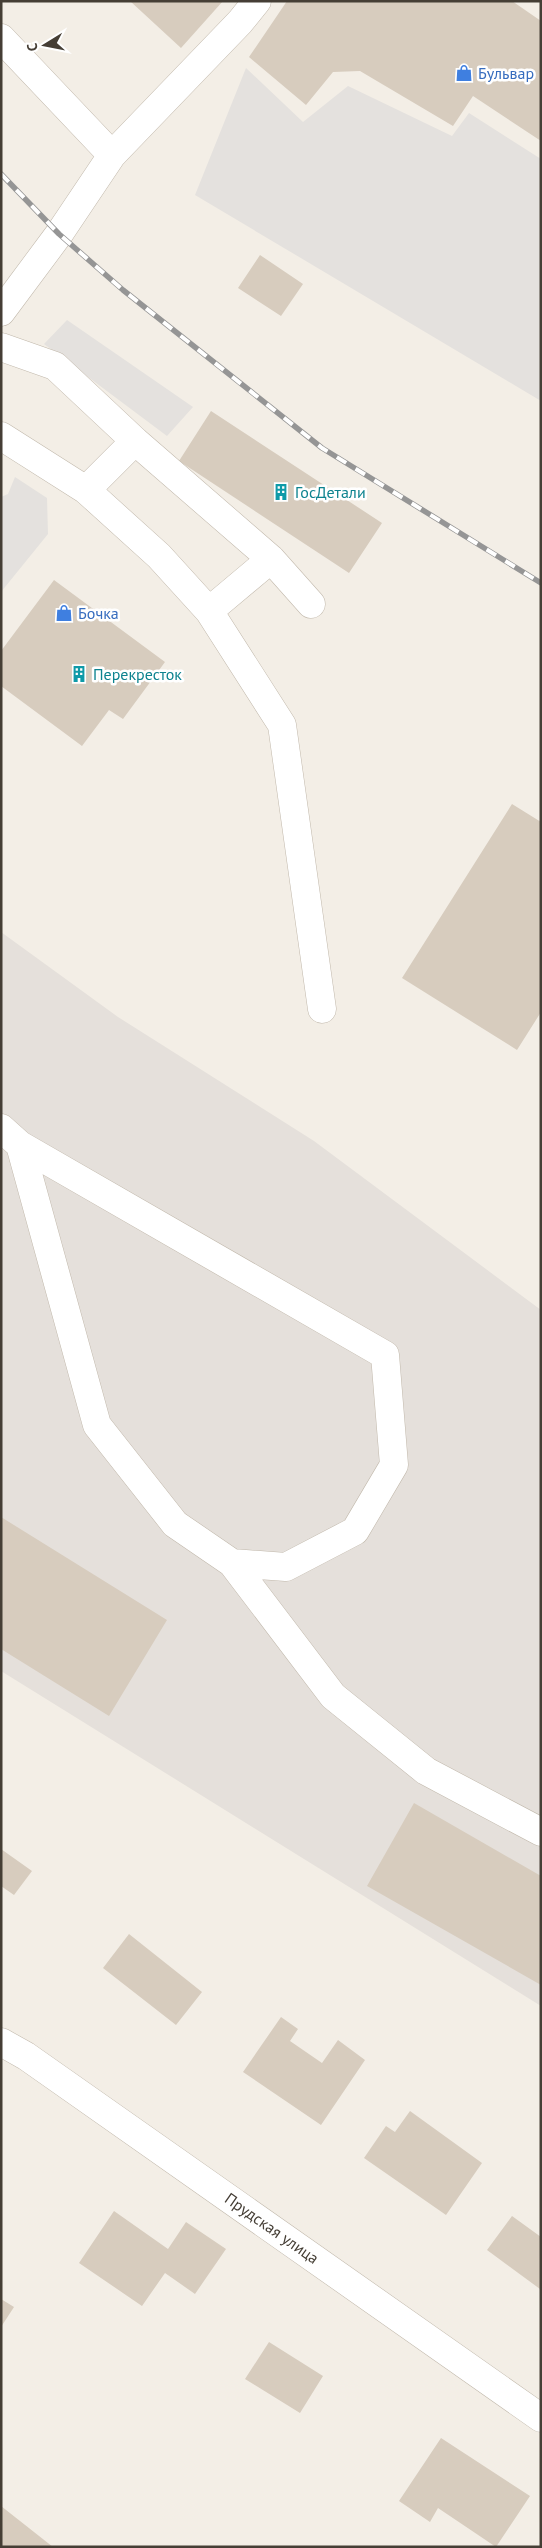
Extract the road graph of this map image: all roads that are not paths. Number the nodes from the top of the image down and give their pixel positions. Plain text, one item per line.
1 (257, 1) edge
2 (1, 38) edge
3 (112, 155) junction
4 (1, 312) edge
5 (1, 347) edge
6 (1, 436) edge
7 (135, 441) junction
8 (86, 490) junction
9 (271, 559) junction
10 (311, 604) dead end
11 (209, 611) junction
12 (322, 1009) dead end
13 (11, 1136) edge
14 (232, 1563) junction
15 (541, 1832) edge
16 (1, 2042) edge
17 (541, 2418) edge

1 - 3 street
2 - 3 street
3 - 4 street
5 - 7 street
6 - 8 street
7 - 8 street
7 - 9 street
8 - 11 street
9 - 10 street
9 - 11 street
11 - 12 street
13 - 14 street
13 - 14 street
14 - 15 street
16 - 17 street, Прудская улица

